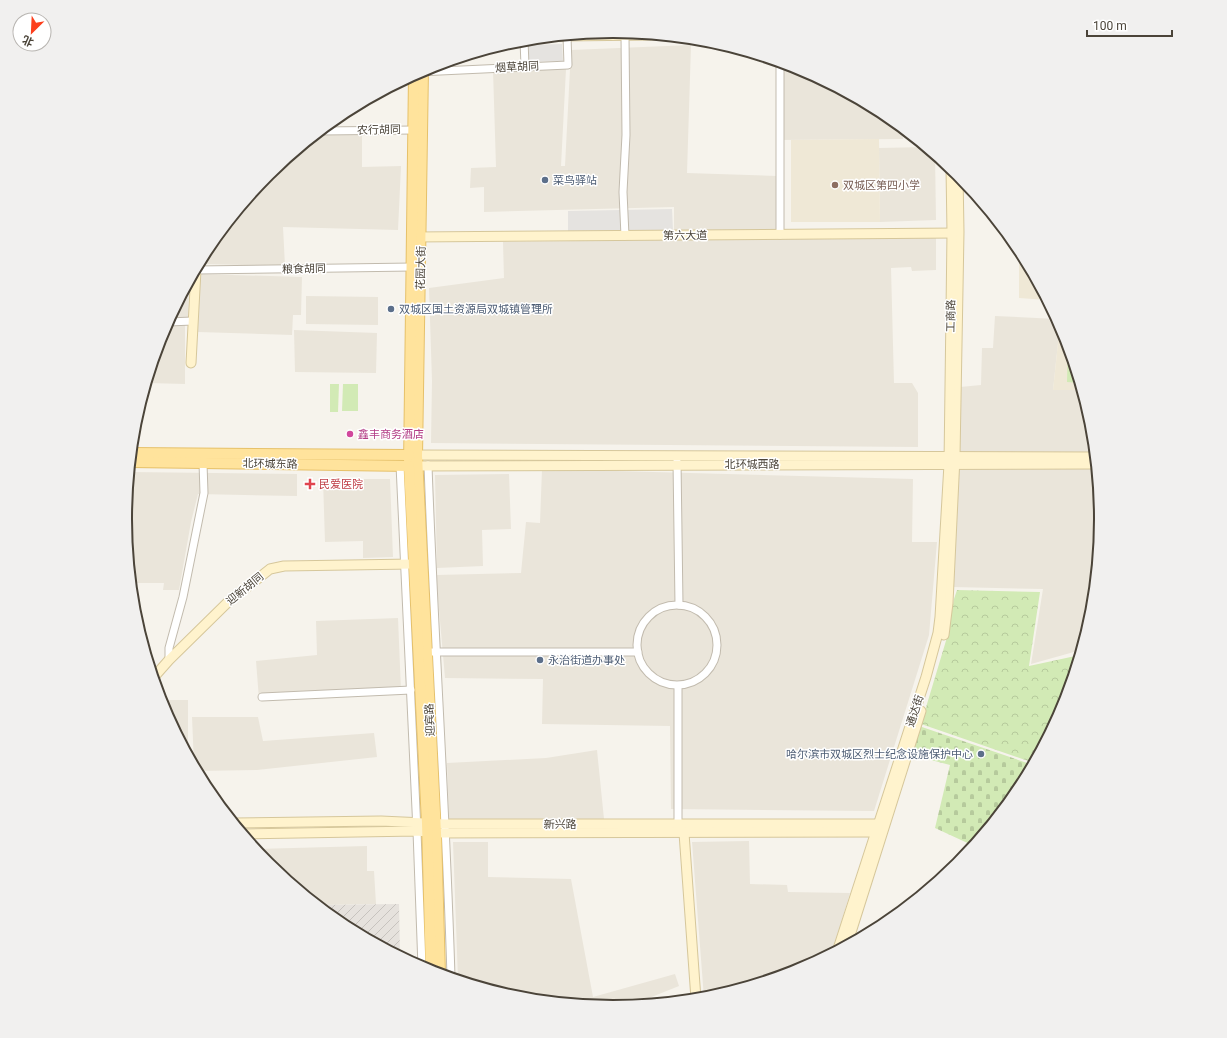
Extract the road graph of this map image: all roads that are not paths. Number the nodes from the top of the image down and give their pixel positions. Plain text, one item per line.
1 (625, 38) edge
2 (565, 41) edge
3 (524, 46) edge
4 (525, 66) junction
5 (780, 68) edge
6 (438, 72) edge
7 (418, 80) edge
8 (419, 80) edge
9 (414, 130) junction
10 (329, 131) edge
11 (959, 185) edge
12 (955, 233) junction
13 (780, 235) junction
14 (625, 236) junction
15 (416, 237) junction
16 (412, 267) junction
17 (202, 270) edge
18 (195, 281) edge
19 (193, 321) junction
20 (175, 322) edge
21 (191, 363) dead end
22 (137, 453) edge
23 (1090, 457) edge
24 (677, 460) junction
25 (952, 460) junction
26 (411, 461) junction
27 (136, 462) edge
28 (203, 463) junction
29 (1091, 464) edge
30 (428, 465) junction
31 (409, 564) junction
32 (679, 605) junction
33 (427, 652) junction
34 (638, 652) junction
35 (169, 660) junction
36 (158, 673) edge
37 (678, 686) junction
38 (414, 687) junction
39 (262, 697) dead end
40 (241, 823) edge
41 (432, 828) junction
42 (880, 828) junction
43 (681, 829) junction
44 (250, 834) edge
45 (849, 939) edge
46 (840, 943) edge
47 (423, 960) edge
48 (431, 964) edge
49 (440, 967) edge
50 (450, 971) edge
51 (695, 993) edge

1 - 14 street
2 - 4 street, 烟草胡同
3 - 4 street
4 - 6 street, 烟草胡同
5 - 13 street
7 - 9 main road, 花园大街
8 - 15 main road, 花园大街
9 - 10 street, 农行胡同
9 - 15 main road, 花园大街
11 - 12 main road, 工商路
12 - 13 main road, 第六大道
12 - 25 main road, 工商路
13 - 14 main road, 第六大道
14 - 15 main road, 第六大道
15 - 16 main road, 花园大街
15 - 26 main road, 花园大街
16 - 17 street, 粮食胡同
16 - 26 main road, 花园大街
18 - 19 main road
19 - 20 street
19 - 21 main road
22 - 26 main road, 北环城东路
23 - 25 main road, 北环城西路
24 - 25 main road, 北环城西路
24 - 26 main road, 北环城西路
24 - 30 main road, 北环城西路
24 - 32 street
25 - 29 main road, 北环城西路
25 - 42 main road, 通达街
26 - 28 main road, 北环城东路
26 - 30 main road, 北环城西路
26 - 31 main road, 迎宾路
26 - 33 main road, 迎宾路
27 - 28 main road, 北环城东路
28 - 35 street
30 - 33 street
31 - 33 main road, 迎宾路
31 - 35 main road, 迎新胡同
31 - 38 street
32 - 34 street
32 - 37 street
33 - 34 street
33 - 38 main road, 迎宾路
33 - 41 main road, 迎宾路
34 - 37 street
35 - 36 main road, 迎新胡同
37 - 43 street
38 - 39 street
38 - 41 main road, 迎宾路
40 - 41 main road, 新兴路
41 - 43 main road, 新兴路
41 - 44 main road, 新兴路
41 - 47 street
41 - 48 main road, 迎宾路
41 - 49 main road, 迎宾路
41 - 50 street
42 - 43 main road, 新兴路
42 - 45 main road, 通达街
42 - 46 main road, 通达街
43 - 51 main road

